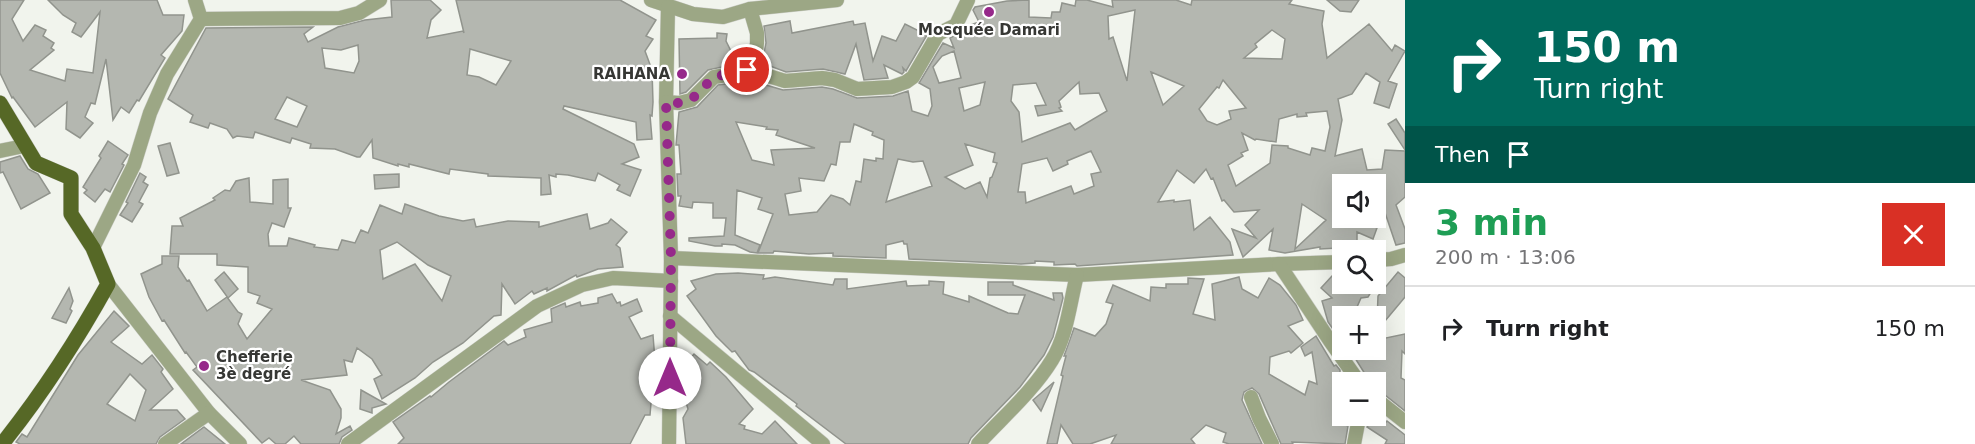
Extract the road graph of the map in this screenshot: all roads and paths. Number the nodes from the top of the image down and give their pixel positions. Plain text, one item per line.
1 (195, 0) edge
2 (380, 0) edge
3 (651, 0) edge
4 (837, 0) edge
5 (968, 0) edge
6 (668, 7) junction
7 (750, 9) junction
8 (201, 19) junction
9 (750, 66) junction
10 (666, 102) junction
11 (0, 104) edge
12 (24, 146) junction
13 (0, 151) edge
14 (93, 248) junction
15 (1405, 255) edge
16 (671, 258) junction
17 (1386, 259) edge
18 (1332, 262) edge
19 (1279, 264) junction
20 (1077, 275) junction
21 (670, 281) junction
22 (108, 284) junction
23 (670, 316) junction
24 (1352, 372) edge
25 (1251, 397) dead end
26 (1386, 409) edge
27 (209, 413) junction
28 (1405, 422) edge
29 (1357, 426) edge
30 (2, 444) edge
31 (165, 444) edge
32 (240, 444) edge
33 (348, 444) edge
34 (669, 444) edge
35 (823, 444) edge
36 (978, 444) edge
37 (1272, 444) edge
38 (1354, 444) edge

1 - 8 street
2 - 8 street
3 - 6 street
4 - 7 street
5 - 9 street
6 - 7 street
6 - 10 street
7 - 9 street
8 - 14 street
9 - 10 street
10 - 16 street
11 - 12 main road
12 - 13 street
12 - 14 main road
14 - 22 main road
15 - 17 street
16 - 20 street
16 - 21 street
18 - 19 street
19 - 20 street
19 - 24 street
20 - 36 street
21 - 23 street
21 - 33 street
22 - 27 street
22 - 30 main road
23 - 34 street
23 - 35 street
25 - 37 street
26 - 28 street
27 - 31 street
27 - 32 street
29 - 38 street

